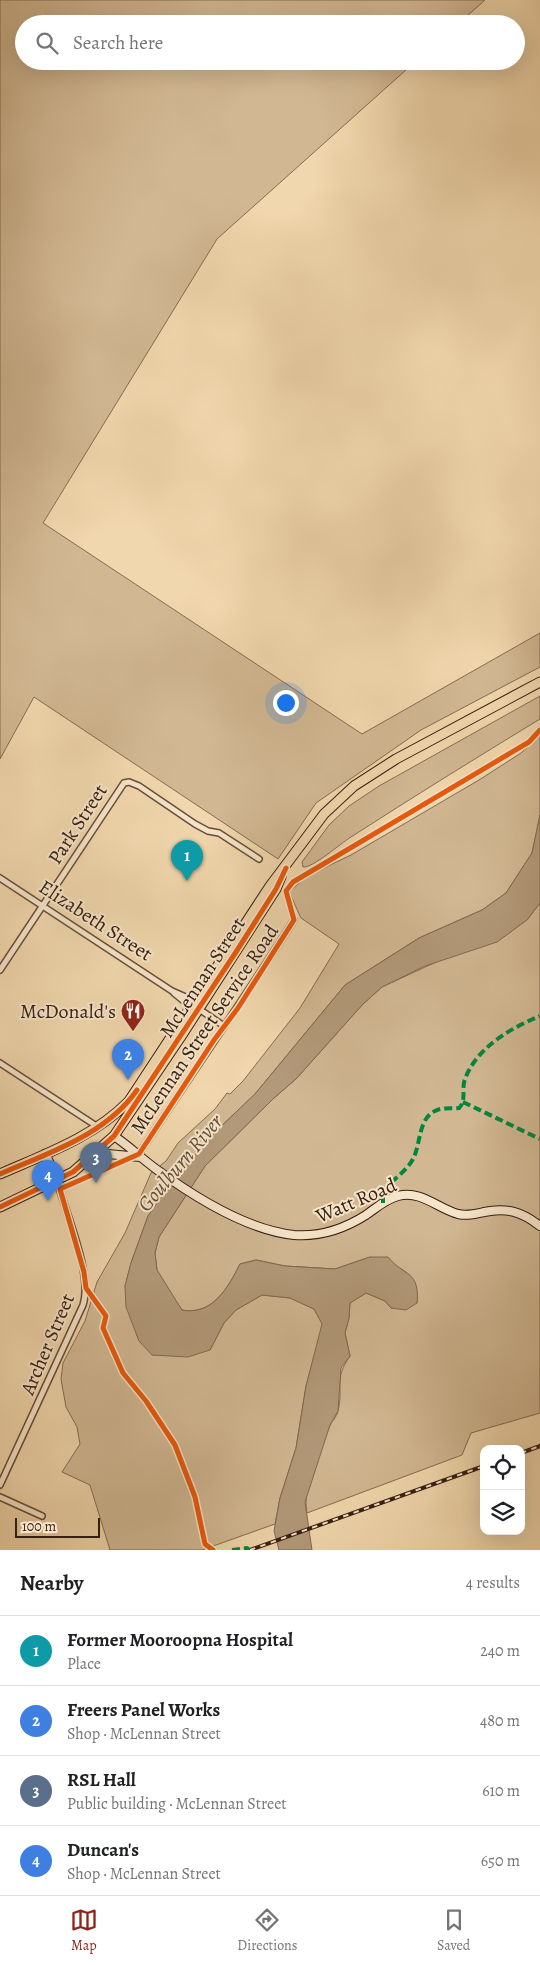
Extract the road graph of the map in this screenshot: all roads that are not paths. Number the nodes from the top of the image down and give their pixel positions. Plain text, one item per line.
1 (540, 682) edge
2 (259, 859) dead end
3 (286, 868) junction
4 (0, 878) edge
5 (42, 906) junction
6 (294, 920) dead end
7 (0, 970) edge
8 (172, 991) junction
9 (198, 996) junction
10 (195, 1008) junction
11 (224, 1026) junction
12 (0, 1063) edge
13 (98, 1127) junction
14 (114, 1136) junction
15 (97, 1153) junction
16 (45, 1154) junction
17 (138, 1154) junction
18 (146, 1160) junction
19 (0, 1174) edge
20 (57, 1181) junction
21 (0, 1207) edge
22 (540, 1226) edge
23 (0, 1485) edge
24 (0, 1497) edge
25 (42, 1516) dead end

1 - 3 highway, McLennan Street
2 - 5 street, Park Street
3 - 9 highway, McLennan Street
3 - 10 highway, McLennan Street
4 - 5 street, Elizabeth Street
5 - 7 street, Park Street
5 - 8 street, Elizabeth Street
6 - 11 street, McLennan Street Service Road
8 - 9 street, Elizabeth Street
8 - 10 street, Elizabeth Street
9 - 10 highway, McLennan Street
10 - 11 street, Elizabeth Street
10 - 13 highway, McLennan Street
10 - 14 highway, McLennan Street
11 - 17 street, McLennan Street Service Road
12 - 13 street
13 - 14 highway
13 - 16 highway, McLennan Street
14 - 15 highway, McLennan Street
14 - 17 street, Watt Road
15 - 18 street
15 - 20 highway, McLennan Street
16 - 19 highway, McLennan Street
16 - 20 highway
17 - 18 street, Watt Road
18 - 22 street, Watt Road
20 - 21 highway, McLennan Street
20 - 23 street, Archer Street
24 - 25 street

